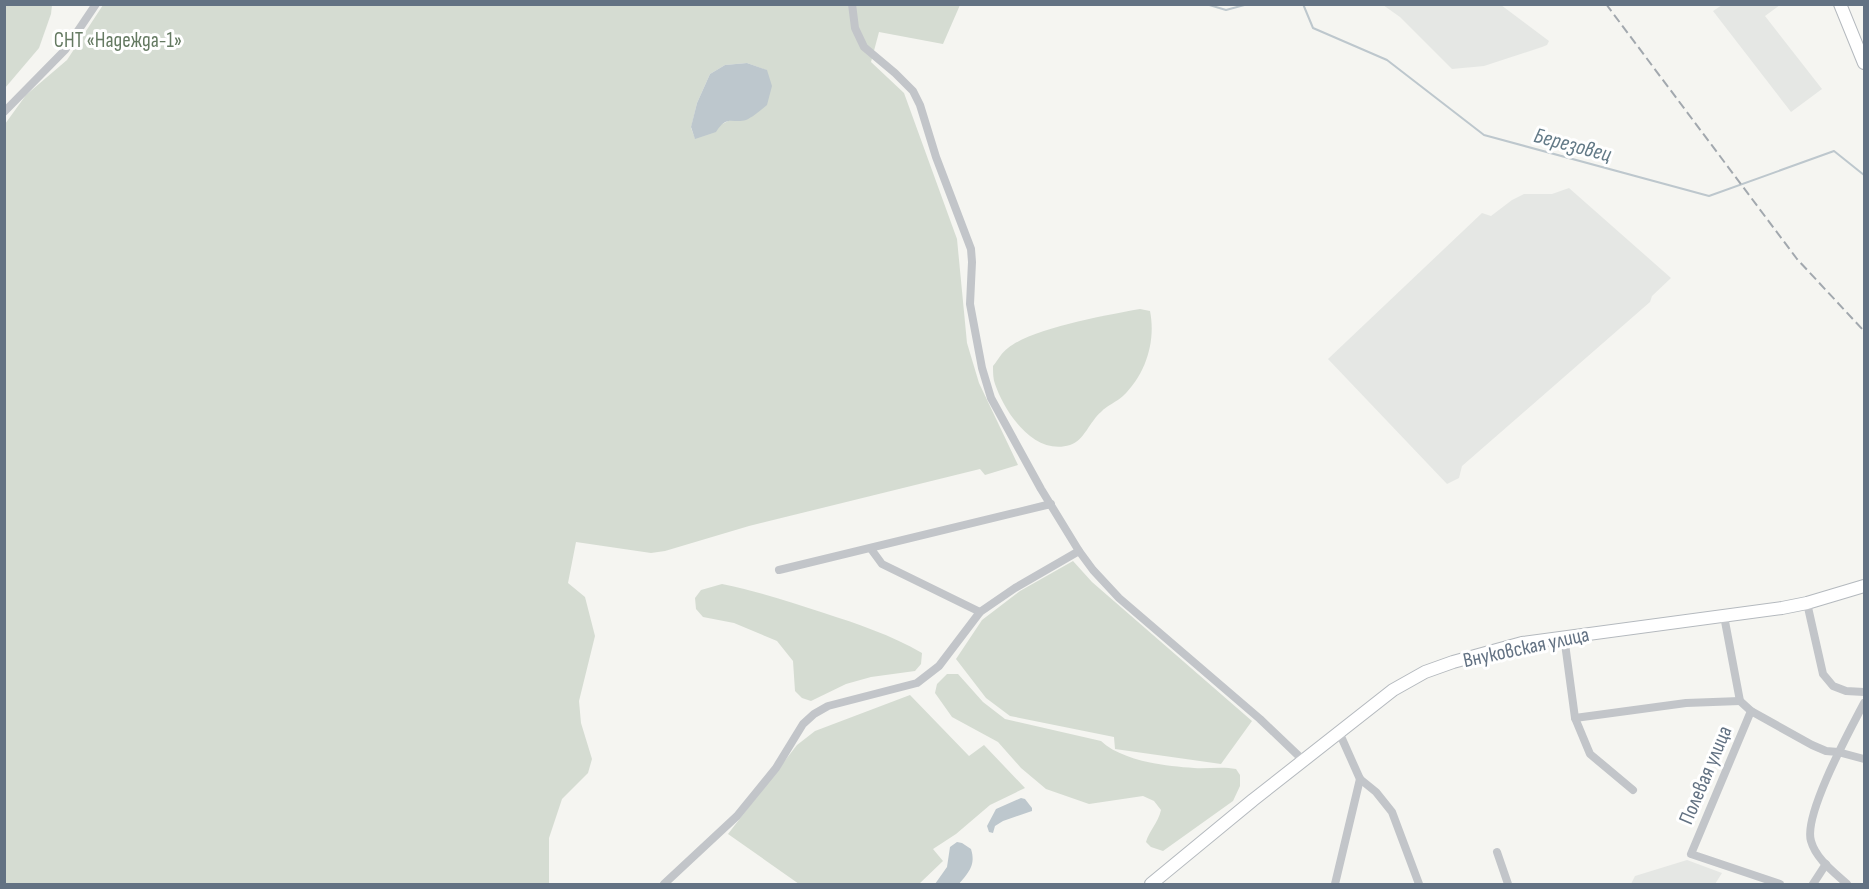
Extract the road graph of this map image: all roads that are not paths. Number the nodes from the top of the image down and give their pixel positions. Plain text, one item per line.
1 (96, 4) edge
2 (852, 4) edge
3 (1840, 4) edge
4 (1864, 63) edge
5 (4, 112) edge
6 (1051, 504) junction
7 (871, 549) junction
8 (1079, 551) junction
9 (779, 570) dead end
10 (1864, 586) edge
11 (1807, 603) junction
12 (980, 612) junction
13 (1724, 616) junction
14 (1564, 636) junction
15 (1864, 692) edge
16 (1740, 701) junction
17 (1864, 703) edge
18 (1751, 711) junction
19 (1575, 718) junction
20 (1339, 732) junction
21 (1838, 752) junction
22 (1864, 759) edge
23 (1303, 760) junction
24 (1359, 779) junction
25 (1633, 790) dead end
26 (1497, 852) dead end
27 (1826, 864) junction
28 (664, 885) edge
29 (1151, 885) edge
30 (1335, 885) edge
31 (1419, 885) edge
32 (1508, 885) edge
33 (1779, 885) edge
34 (1813, 885) edge
35 (1847, 885) edge

1 - 5 street
2 - 6 street
3 - 4 main road
6 - 7 street
6 - 8 street
7 - 9 street
7 - 12 street
8 - 12 street
8 - 23 street
10 - 11 main road, Внуковская улица
11 - 13 main road, Внуковская улица
11 - 15 street
12 - 28 street
13 - 14 main road, Внуковская улица
13 - 16 street
14 - 19 street
14 - 20 main road, Внуковская улица
16 - 18 street
16 - 19 street
17 - 21 street
18 - 21 street
18 - 33 street, Полевая улица
19 - 25 street
20 - 23 main road, Внуковская улица
20 - 24 street
21 - 22 street
21 - 27 street
23 - 29 main road, Внуковская улица
24 - 30 street
24 - 31 street
26 - 32 street
27 - 34 street
27 - 35 street

